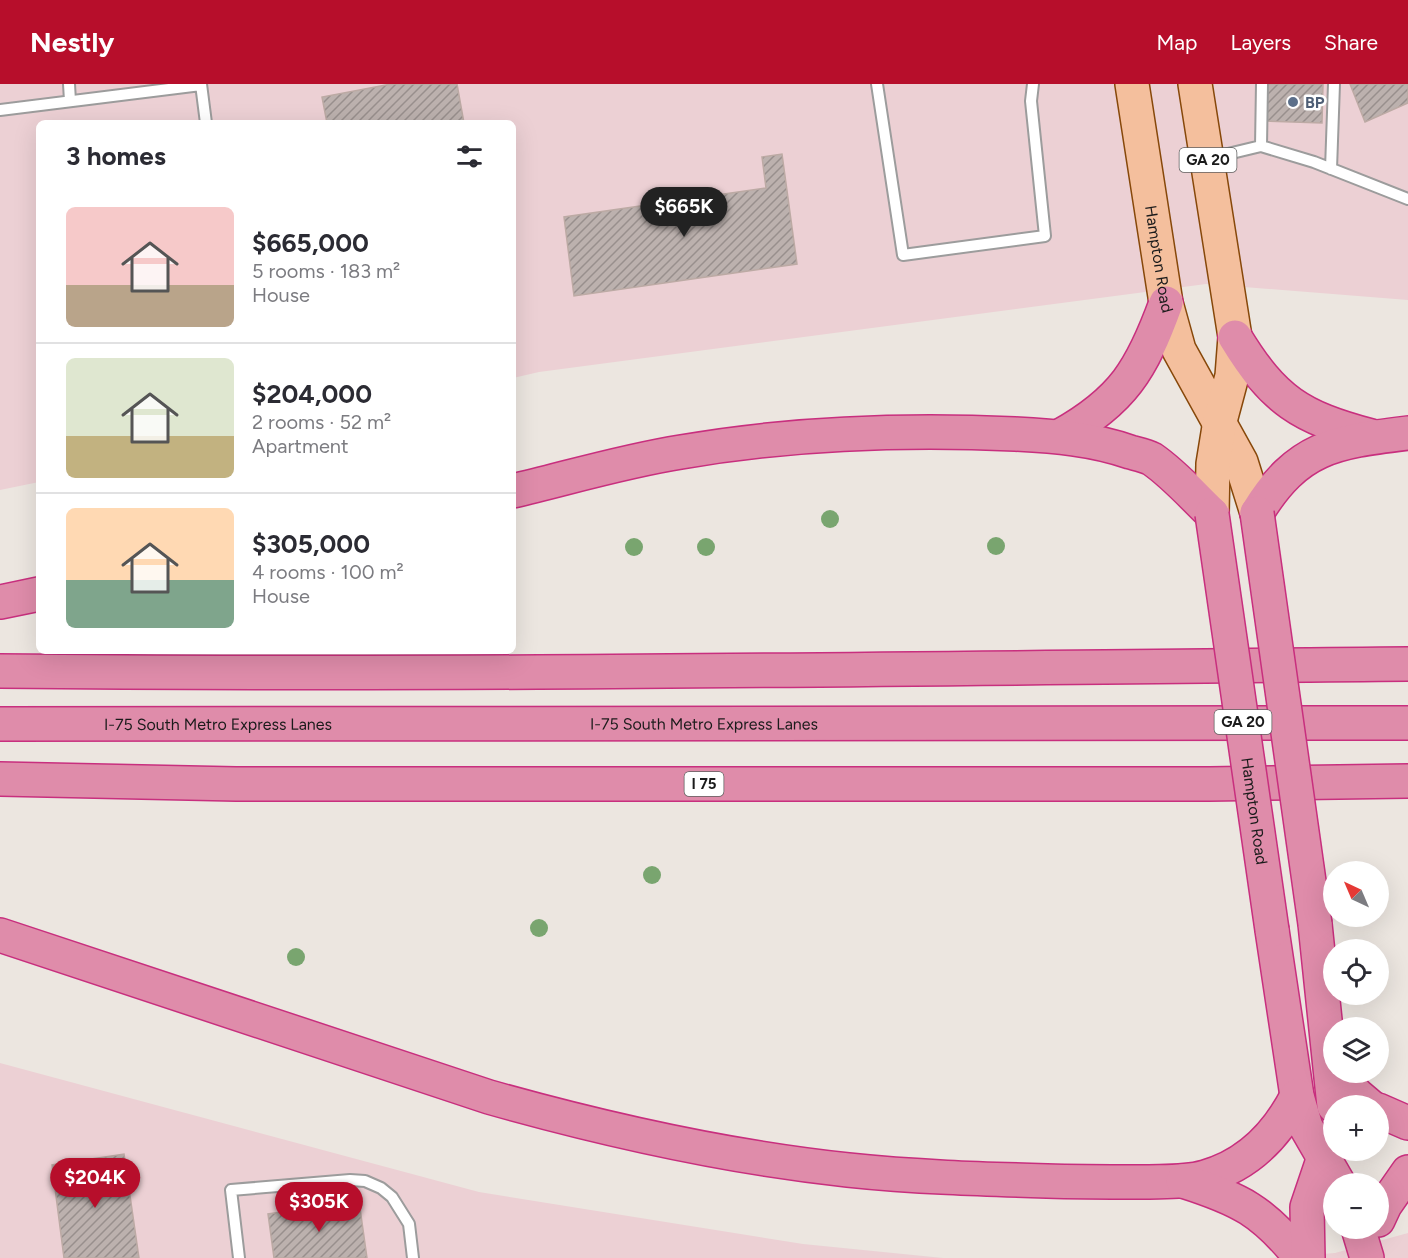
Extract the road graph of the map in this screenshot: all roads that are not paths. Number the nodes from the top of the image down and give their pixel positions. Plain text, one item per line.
1 (69, 84) edge
2 (877, 84) edge
3 (1033, 84) edge
4 (1132, 84) edge
5 (1195, 84) edge
6 (1262, 84) edge
7 (1334, 84) edge
8 (201, 85) edge
9 (70, 101) junction
10 (0, 110) edge
11 (206, 120) edge
12 (1261, 146) junction
13 (1208, 159) junction
14 (1331, 169) junction
15 (1408, 199) edge
16 (1166, 303) junction
17 (1235, 338) junction
18 (1220, 422) junction
19 (1408, 433) edge
20 (1060, 436) junction
21 (1376, 437) junction
22 (516, 490) edge
23 (1257, 513) junction
24 (1212, 514) junction
25 (36, 595) edge
26 (0, 602) edge
27 (1408, 664) edge
28 (0, 671) edge
29 (1408, 723) edge
30 (0, 724) edge
31 (0, 778) edge
32 (1408, 781) edge
33 (0, 934) edge
34 (1327, 1017) edge
35 (1347, 1083) edge
36 (1357, 1095) edge
37 (1297, 1096) junction
38 (1389, 1115) edge
39 (1408, 1123) edge
40 (1331, 1171) edge
41 (1408, 1172) edge
42 (1183, 1181) junction
43 (1389, 1198) edge
44 (239, 1258) edge
45 (413, 1258) edge
46 (1301, 1258) edge
47 (1308, 1258) edge

1 - 9 lane
2 - 3 lane
4 - 16 main road, Hampton Road / GA 20
5 - 13 main road, Hampton Road / GA 20
6 - 12 lane
7 - 14 lane
8 - 9 lane
8 - 11 lane
9 - 10 lane
12 - 13 lane
12 - 14 lane
13 - 17 main road, Hampton Road / GA 20
14 - 15 lane
16 - 18 main road, Hampton Road / GA 20
16 - 20 highway
17 - 18 main road, Hampton Road / GA 20
17 - 21 highway
18 - 23 main road, Hampton Road / GA 20
18 - 24 main road, Hampton Road / GA 20
19 - 21 highway
20 - 22 highway
20 - 24 highway
21 - 23 highway
23 - 34 highway, Hampton Road / GA 20, bridge
24 - 37 highway, Hampton Road / GA 20, bridge
25 - 26 highway
27 - 28 highway
29 - 30 highway, I-75 South Metro Express Lanes
31 - 32 highway, I 75
33 - 42 highway
35 - 36 highway
37 - 40 highway, Hampton Road / GA 20
37 - 42 highway
38 - 39 highway
40 - 47 highway
41 - 43 highway
42 - 46 highway
44 - 45 lane

